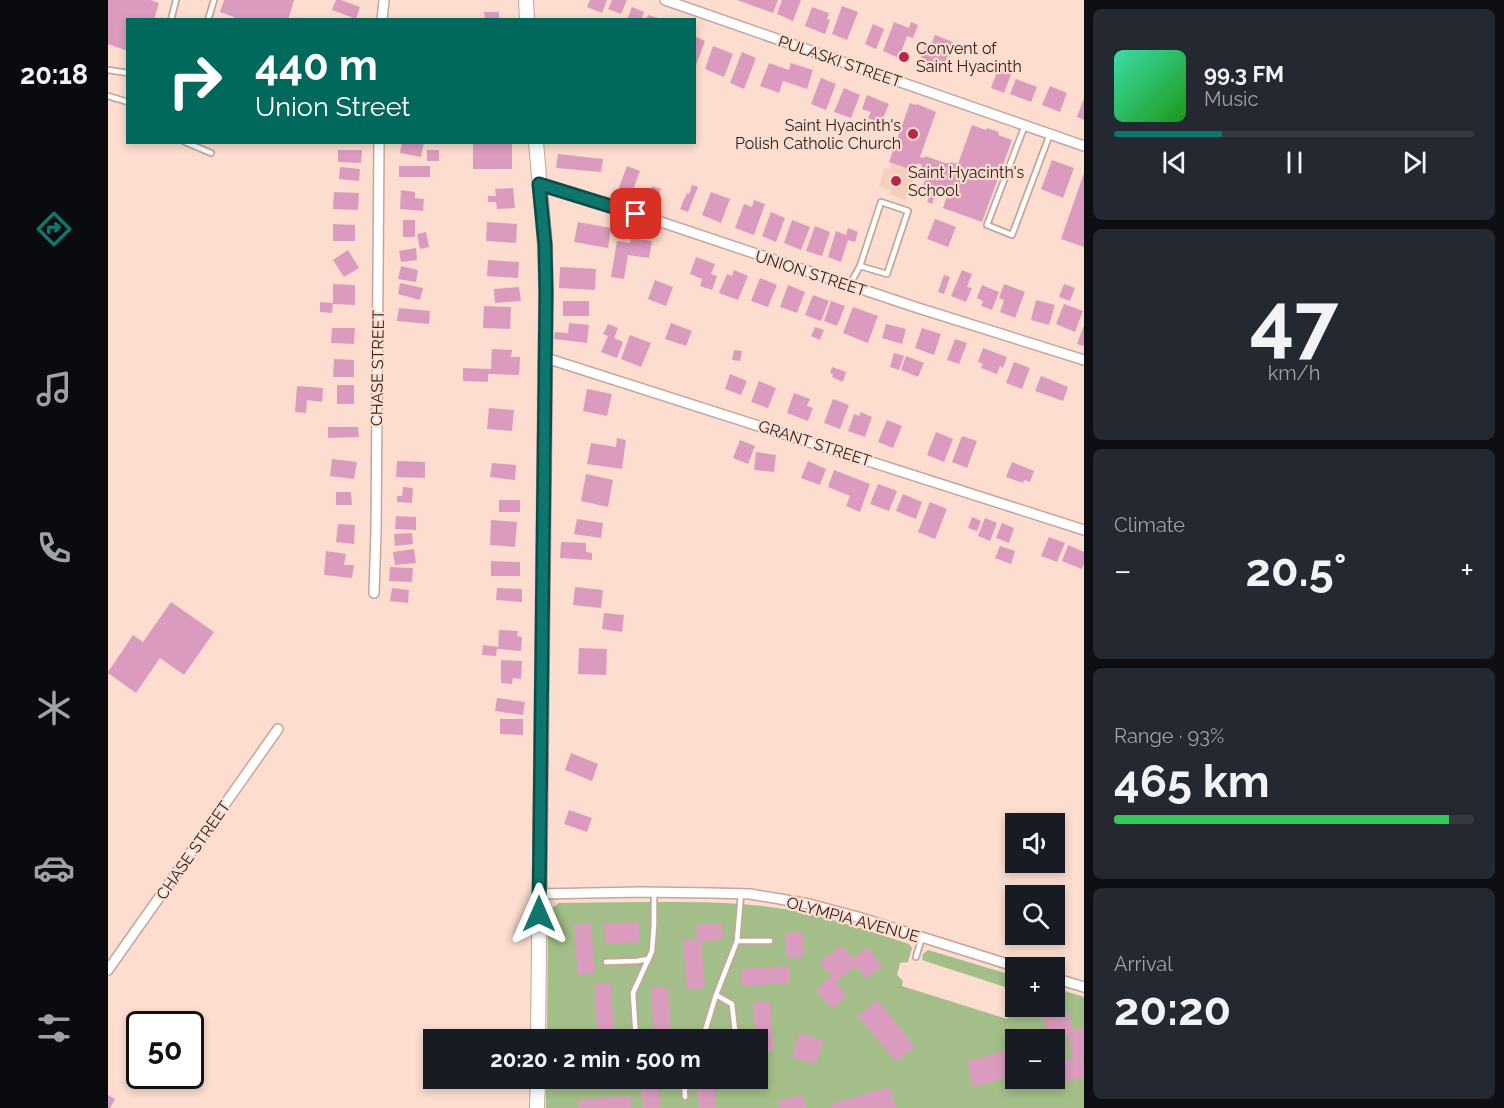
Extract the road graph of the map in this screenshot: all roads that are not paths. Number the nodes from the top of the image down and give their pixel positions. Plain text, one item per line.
1 (176, 0) edge
2 (214, 0) edge
3 (384, 0) edge
4 (526, 0) edge
5 (665, 0) edge
6 (172, 18) edge
7 (209, 18) edge
8 (382, 18) edge
9 (527, 18) edge
10 (108, 70) edge
11 (126, 73) edge
12 (108, 96) edge
13 (126, 101) edge
14 (1025, 125) junction
15 (1050, 134) junction
16 (186, 144) edge
17 (379, 144) edge
18 (536, 144) edge
19 (1084, 146) edge
20 (212, 153) dead end
21 (539, 184) junction
22 (860, 266) junction
23 (849, 286) junction
24 (546, 358) junction
25 (1084, 360) edge
26 (1084, 530) edge
27 (374, 593) dead end
28 (278, 729) dead end
29 (654, 893) junction
30 (539, 894) junction
31 (741, 894) junction
32 (922, 937) junction
33 (737, 941) junction
34 (771, 941) dead end
35 (916, 957) dead end
36 (648, 959) junction
37 (606, 962) dead end
38 (1005, 963) edge
39 (108, 970) edge
40 (1065, 981) edge
41 (1084, 987) edge
42 (716, 995) junction
43 (538, 1029) edge
44 (635, 1029) edge
45 (706, 1029) edge
46 (735, 1029) edge
47 (538, 1089) edge
48 (685, 1089) edge
49 (685, 1097) dead end
50 (537, 1108) edge

1 - 6 lane
2 - 7 lane
3 - 8 street
4 - 9 main road
5 - 14 street, PULASKI STREET
10 - 11 lane
12 - 13 lane
14 - 15 street, PULASKI STREET
14 - 15 lane
15 - 19 street, PULASKI STREET
16 - 20 lane
17 - 27 street, CHASE STREET
18 - 21 main road
21 - 23 street, UNION STREET
21 - 24 main road
22 - 22 lane
22 - 23 lane
23 - 25 street, UNION STREET
24 - 26 street, GRANT STREET
24 - 30 main road
28 - 39 street, CHASE STREET
29 - 30 street, OLYMPIA AVENUE
29 - 31 street, OLYMPIA AVENUE
29 - 36 lane
30 - 43 main road
31 - 32 street, OLYMPIA AVENUE
31 - 33 lane
32 - 35 lane
32 - 38 street, OLYMPIA AVENUE
33 - 34 lane
33 - 42 lane
36 - 37 lane
36 - 44 lane
40 - 41 street
42 - 45 lane
42 - 46 lane
47 - 50 main road
48 - 49 lane

